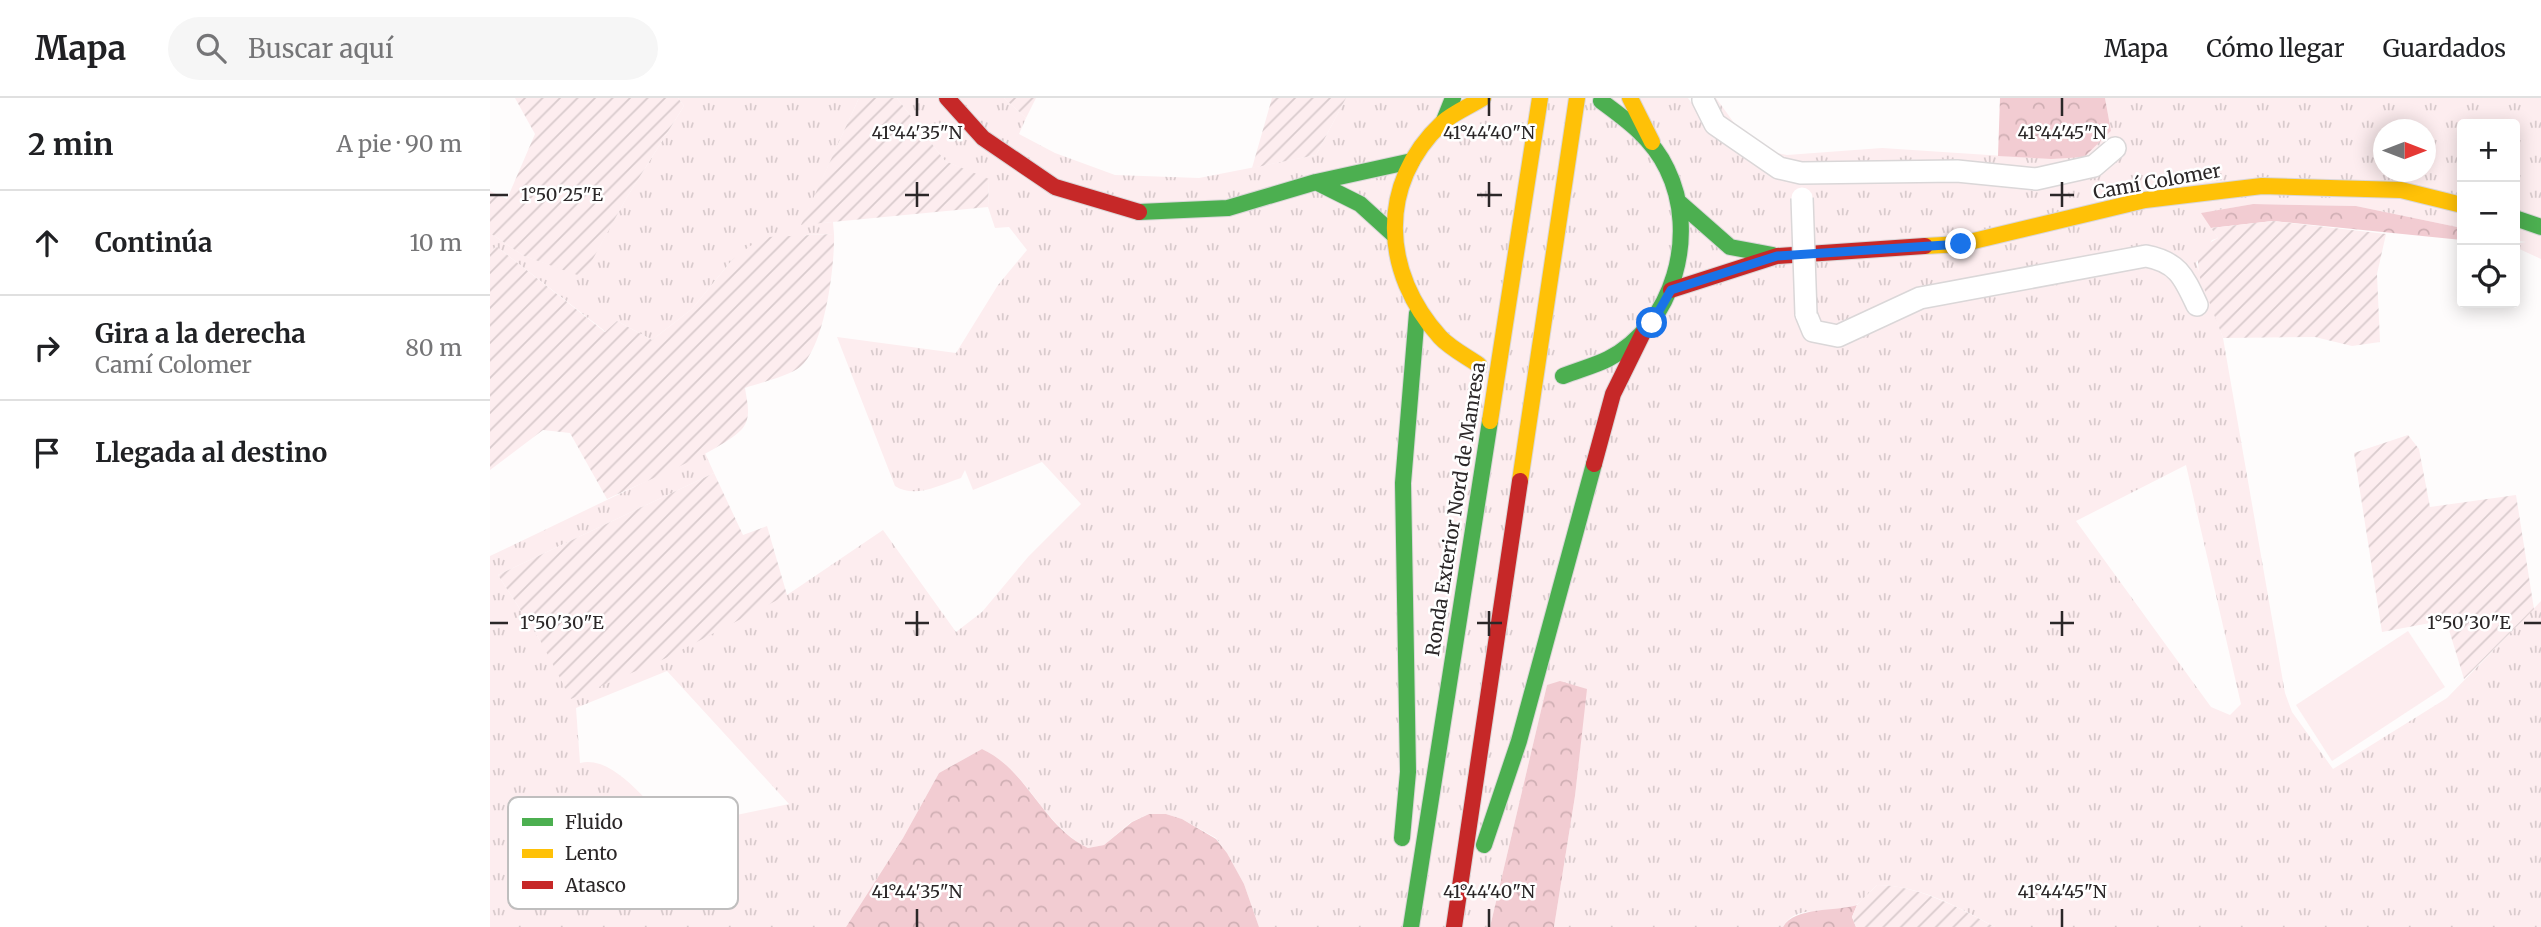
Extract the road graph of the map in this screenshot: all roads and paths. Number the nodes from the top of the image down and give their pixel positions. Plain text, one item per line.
1 (947, 98) edge
2 (1453, 98) edge
3 (1483, 98) edge
4 (1540, 98) edge
5 (1577, 98) edge
6 (1630, 98) edge
7 (1703, 100) edge
8 (1601, 101) dead end
9 (1443, 123) junction
10 (1652, 142) junction
11 (2115, 148) dead end
12 (1412, 161) junction
13 (1801, 173) junction
14 (1316, 182) junction
15 (1680, 203) junction
16 (2457, 204) edge
17 (2520, 220) edge
18 (2541, 227) edge
19 (1393, 234) junction
20 (1777, 256) junction
21 (1671, 290) junction
22 (2197, 305) dead end
23 (1417, 313) junction
24 (1643, 333) junction
25 (1479, 365) dead end
26 (1563, 376) dead end
27 (1401, 852) dead end
28 (1399, 890) dead end
29 (1398, 927) edge
30 (1411, 927) edge
31 (1455, 927) edge

1 - 14 main road
2 - 9 main road
3 - 9 main road
4 - 30 main road, Ronda Exterior Nord de Manresa
5 - 31 main road
6 - 10 main road
7 - 13 street
8 - 10 main road
9 - 12 main road
10 - 15 main road
11 - 13 street
12 - 14 main road
12 - 19 main road
13 - 22 street, bridge
14 - 19 main road
15 - 20 main road, Camí Colomer
15 - 21 main road
16 - 20 main road, Camí Colomer
17 - 18 main road
19 - 23 main road
20 - 21 main road, Camí Colomer
21 - 24 main road
23 - 25 main road
23 - 27 main road
24 - 26 main road
24 - 31 main road
28 - 29 main road

